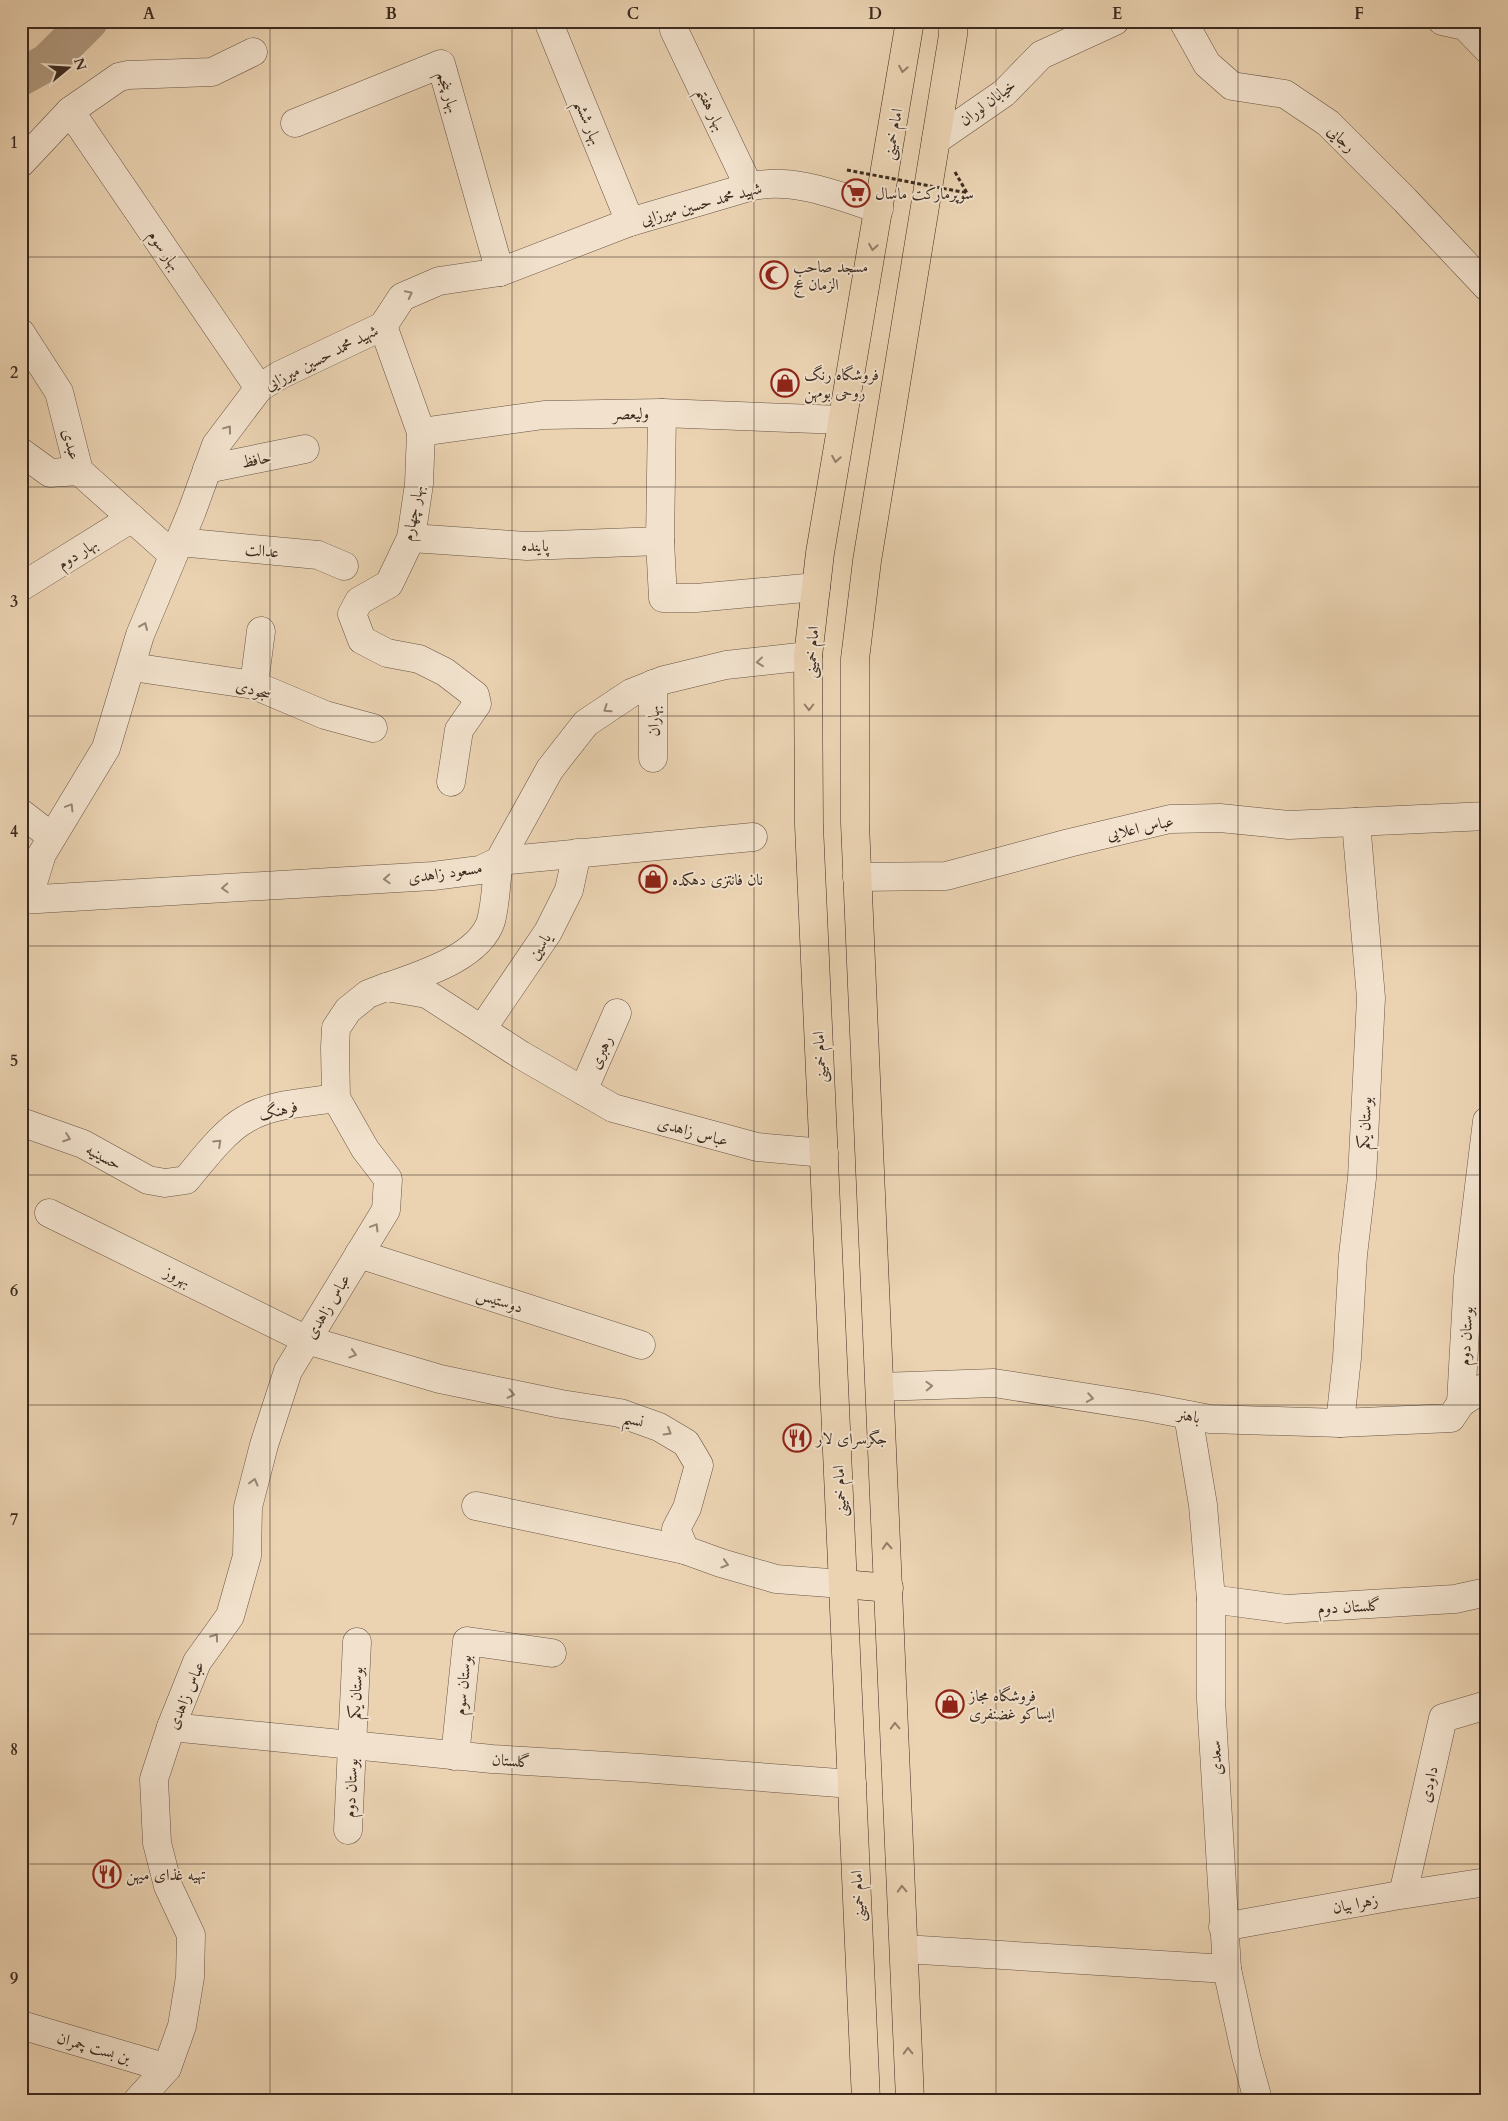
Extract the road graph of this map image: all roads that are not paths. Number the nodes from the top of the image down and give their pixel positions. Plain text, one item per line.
1 (548, 21) edge
2 (910, 21) edge
3 (953, 21) edge
4 (1115, 21) edge
5 (1183, 21) edge
6 (1442, 21) edge
7 (674, 30) dead end
8 (1487, 49) edge
9 (253, 52) dead end
10 (70, 111) junction
11 (295, 123) dead end
12 (936, 140) junction
13 (21, 163) edge
14 (749, 188) junction
15 (879, 209) junction
16 (630, 222) junction
17 (500, 272) junction
18 (1483, 274) edge
19 (383, 326) junction
20 (21, 333) edge
21 (259, 388) junction
22 (662, 413) junction
23 (842, 420) junction
24 (421, 432) junction
25 (305, 449) dead end
26 (21, 452) edge
27 (207, 469) junction
28 (79, 470) junction
29 (132, 518) junction
30 (411, 538) junction
31 (660, 541) junction
32 (176, 549) junction
33 (344, 566) dead end
34 (21, 587) edge
35 (816, 587) junction
36 (261, 630) dead end
37 (808, 656) junction
38 (132, 667) junction
39 (653, 684) junction
40 (254, 685) junction
41 (373, 728) dead end
42 (653, 758) dead end
43 (451, 782) dead end
44 (21, 813) edge
45 (1487, 816) edge
46 (1356, 822) junction
47 (52, 837) junction
48 (753, 837) dead end
49 (578, 853) junction
50 (499, 860) junction
51 (857, 878) junction
52 (25, 899) edge
53 (386, 987) junction
54 (617, 1013) dead end
55 (482, 1030) junction
56 (583, 1091) junction
57 (336, 1098) junction
58 (1487, 1121) edge
59 (21, 1122) edge
60 (824, 1153) junction
61 (186, 1180) joint
62 (49, 1213) dead end
63 (359, 1254) junction
64 (307, 1340) junction
65 (641, 1346) dead end
66 (1487, 1386) edge
67 (880, 1387) junction
68 (1461, 1403) junction
69 (1188, 1415) junction
70 (1340, 1423) junction
71 (476, 1506) dead end
72 (685, 1550) junction
73 (843, 1584) junction
74 (889, 1588) junction
75 (1487, 1592) edge
76 (1211, 1599) junction
77 (357, 1642) dead end
78 (552, 1653) dead end
79 (1487, 1705) edge
80 (170, 1727) junction
81 (352, 1745) junction
82 (455, 1756) junction
83 (852, 1784) junction
84 (348, 1830) dead end
85 (1487, 1882) edge
86 (1403, 1894) junction
87 (1224, 1927) junction
88 (904, 1949) junction
89 (1227, 1969) junction
90 (21, 2025) edge
91 (167, 2068) junction
92 (138, 2100) edge
93 (866, 2100) edge
94 (910, 2100) edge
95 (1258, 2100) edge

1 - 16 street, بهار ششم
2 -> 15 highway, امام خمینی
3 - 12 highway
4 - 12 street, خیابان لوران
5 - 18 street, رجایی
6 - 8 street
7 - 14 street, بهار هفتم
9 - 10 street
10 - 13 street
10 - 21 street, بهار سوم
11 - 17 street, بهار پنجم
12 - 51 highway
14 - 15 street, شهید محمد حسین میرزایی
14 - 16 street, شهید محمد حسین میرزایی
15 -> 23 highway, امام خمینی
16 - 17 street, شهید محمد حسین میرزایی
19 -> 17 street, شهید محمد حسین میرزایی
19 - 21 street, شهید محمد حسین میرزایی
19 - 24 street, بهار چهارم
20 - 28 street, عبدی
27 -> 21 street, شهید محمد حسین میرزایی
22 - 23 street, ولیعصر
22 - 24 street, ولیعصر
22 - 31 street
23 -> 35 highway, امام خمینی
24 - 30 street, بهار چهارم
25 - 27 street, حافظ
26 - 28 street
27 - 32 street, شهید محمد حسین میرزایی
28 - 29 street, عبدی
29 - 32 street, عبدی
29 - 34 street, بهار دوم
30 - 31 street, پاینده
30 - 43 street, بهار چهارم
31 - 35 street
32 - 33 street, عدالت
38 -> 32 street, شهید محمد حسین میرزایی
35 - 37 highway, امام خمینی
36 - 40 street
37 -> 39 street, مسعود زاهدی
37 -> 60 highway, امام خمینی
38 - 40 street, سجودی
47 -> 38 street, شهید محمد حسین میرزایی
39 - 42 street, بهاران
39 -> 50 street, مسعود زاهدی
40 - 41 street, سجودی
44 - 47 street
45 - 46 street, عباس اعلایی
46 - 51 street, عباس اعلایی
46 - 70 street, بوستان یکم
47 - 52 street, شهید محمد حسین میرزایی
48 - 49 street
49 - 50 street
49 - 55 street, یاسین
50 -> 52 street, مسعود زاهدی
50 - 53 street
51 - 67 highway
53 - 55 street, عباس زاهدی
53 - 57 street, عباس زاهدی
54 - 56 street, رهبری
55 - 56 street, عباس زاهدی
56 - 60 street, عباس زاهدی
61 -> 57 street, فرهنگ
63 -> 57 street, عباس زاهدی
58 - 68 street, بوستان دوم
59 -> 61 street, حسینیه
60 - 73 highway, امام خمینی
62 - 64 street, بهروز
63 - 64 street, عباس زاهدی
63 - 65 street, دوستیس
64 -> 72 street, نسیم
80 -> 64 street, عباس زاهدی
66 - 68 street, باهنر
67 -> 69 street, باهنر
74 -> 67 highway
68 - 70 street, باهنر
69 - 70 street, باهنر
69 - 76 street, سعدی
71 - 72 street
72 -> 73 street
73 - 74 highway
73 - 83 highway, امام خمینی
88 -> 74 highway
75 - 76 street, گلستان دوم
76 - 87 street, سعدی
77 - 81 street, بوستان یکم
78 - 82 street, بوستان سوم
79 - 86 street, داودی
80 - 81 street, گلستان
80 - 91 street, عباس زاهدی
81 - 82 street, گلستان
81 - 84 street, بوستان دوم
82 - 83 street, گلستان
83 - 93 highway, امام خمینی
85 - 86 street, زهرا بیان
86 - 87 street, زهرا بیان
87 - 89 street, سعدی
88 - 89 street
94 -> 88 highway
89 - 95 street, سعدی
90 - 91 street, بن بست چمران
91 - 92 street, عباس زاهدی

